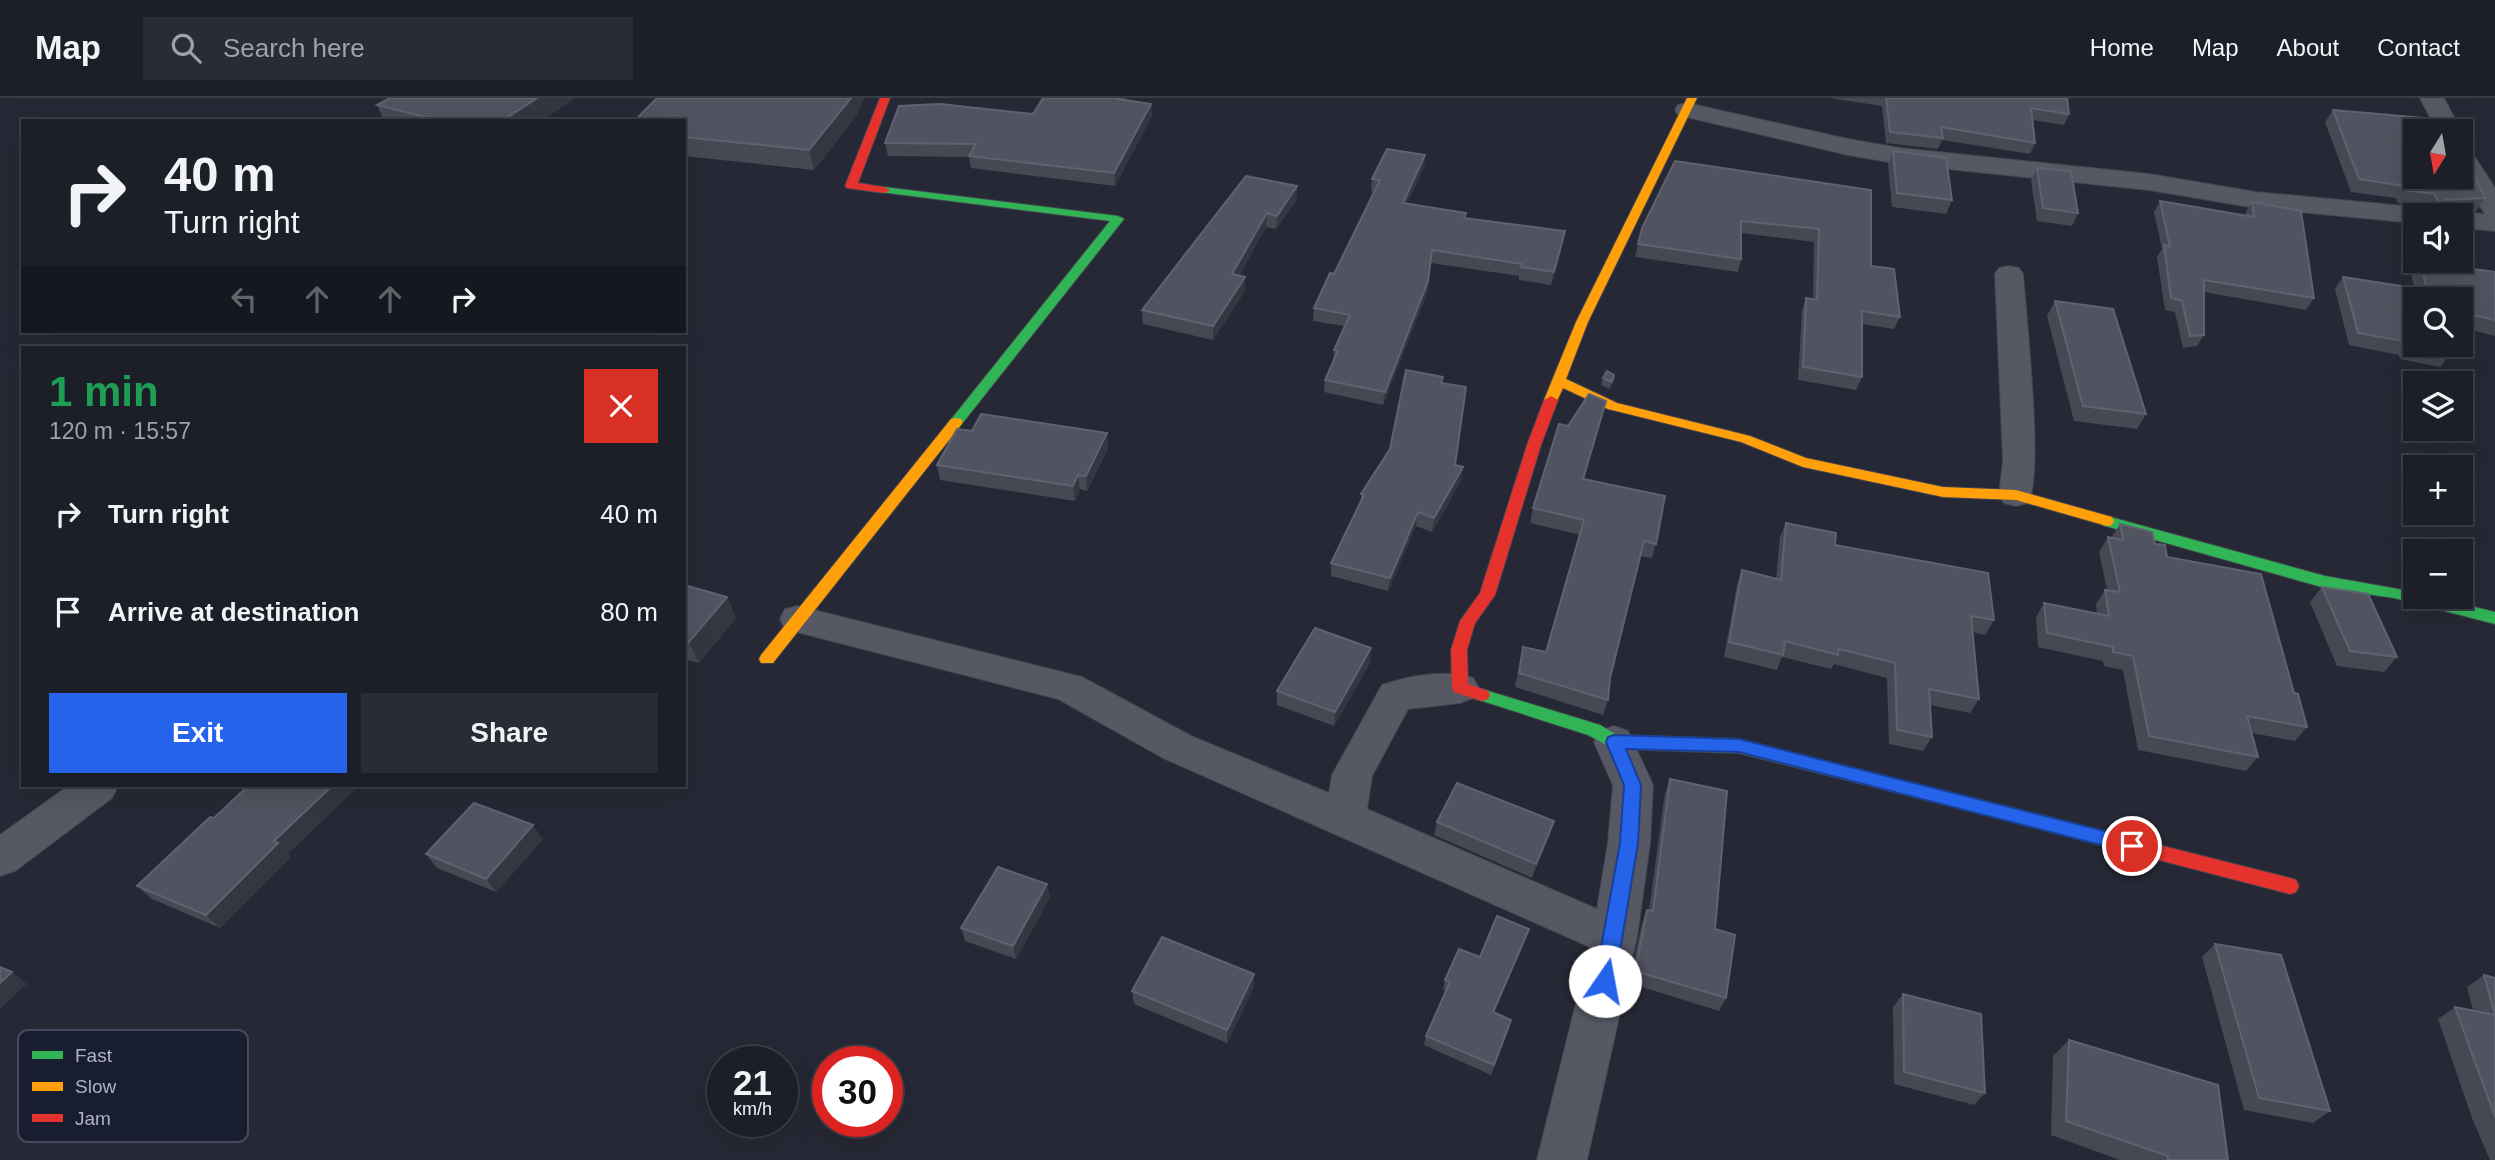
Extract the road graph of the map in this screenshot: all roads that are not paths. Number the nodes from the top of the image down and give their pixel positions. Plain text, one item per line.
1 (885, 98) edge
2 (2432, 98) edge
3 (1689, 104) edge
4 (2443, 119) edge
5 (2473, 174) edge
6 (2495, 209) edge
7 (2403, 214) edge
8 (2473, 221) edge
9 (2495, 223) edge
10 (2009, 274) dead end
11 (1559, 381) junction
12 (2016, 495) junction
13 (2495, 618) edge
14 (799, 619) junction
15 (767, 659) dead end
16 (1460, 688) junction
17 (1614, 742) junction
18 (96, 787) edge
19 (1345, 818) junction
20 (0, 858) edge
21 (2290, 886) dead end
22 (1615, 937) junction
23 (1562, 1160) edge

1 - 14 street
2 - 4 street
3 - 7 street
3 - 11 street
5 - 6 street
8 - 9 street
10 - 12 street
11 - 12 street
11 - 16 street
12 - 13 street
14 - 15 street
14 - 19 street
16 - 17 street
16 - 19 street
17 - 21 street
17 - 22 street
18 - 20 street
19 - 22 street
22 - 23 street

